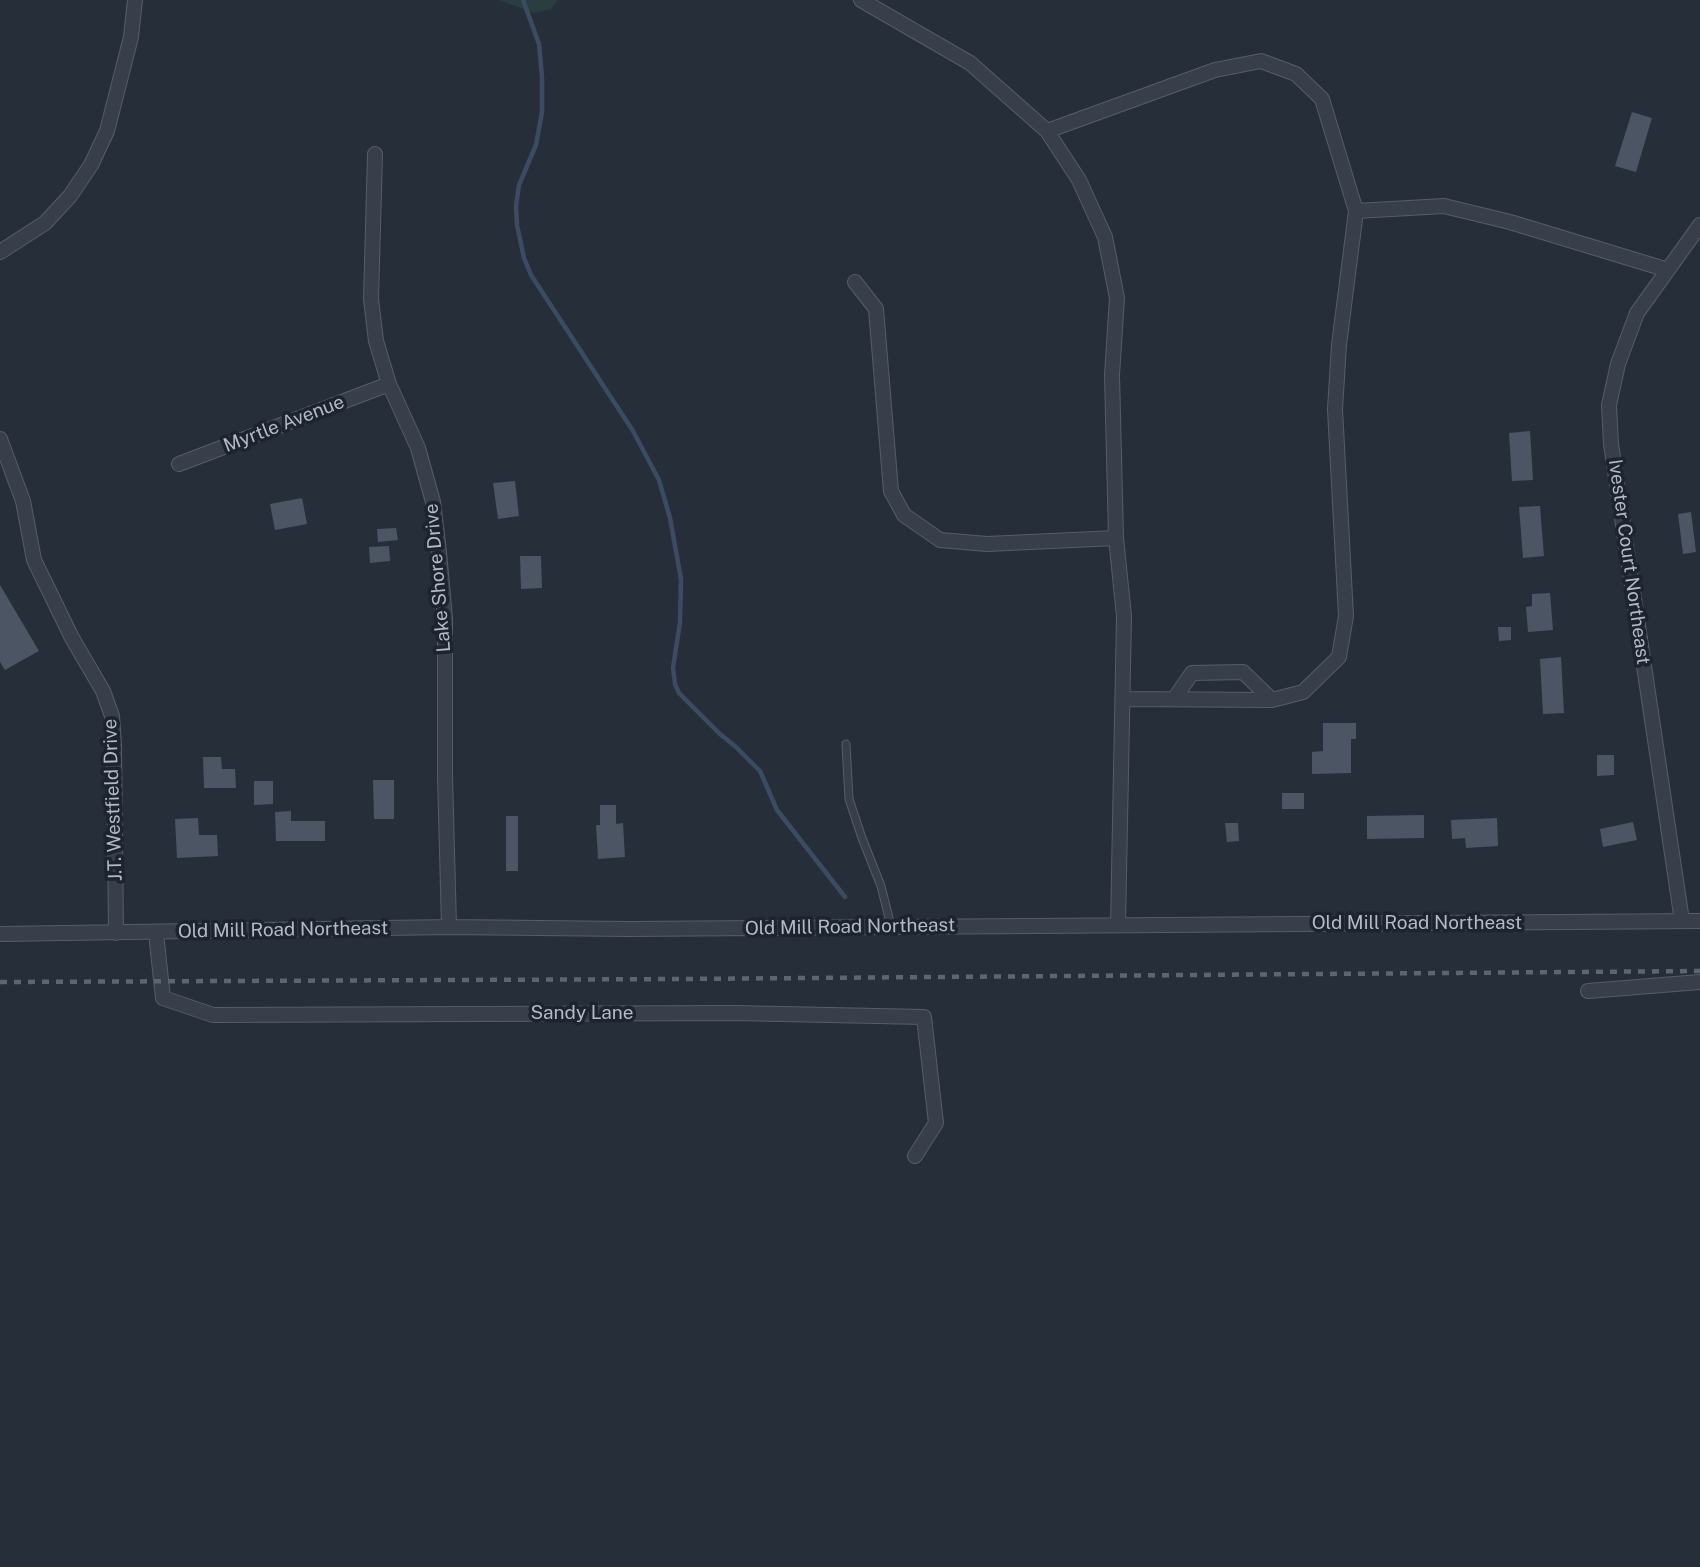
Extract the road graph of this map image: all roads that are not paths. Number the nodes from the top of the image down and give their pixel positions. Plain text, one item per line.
1 (135, 0) edge
2 (860, 0) edge
3 (1047, 131) junction
4 (375, 154) dead end
5 (1356, 211) junction
6 (1700, 225) edge
7 (0, 252) edge
8 (1668, 270) junction
9 (855, 282) dead end
10 (390, 384) junction
11 (0, 439) edge
12 (179, 464) dead end
13 (6, 473) edge
14 (1116, 538) junction
15 (1124, 699) junction
16 (1174, 699) junction
17 (1272, 700) junction
18 (846, 744) dead end
19 (1682, 921) junction
20 (1700, 921) edge
21 (1118, 925) junction
22 (891, 926) junction
23 (449, 927) junction
24 (0, 933) edge
25 (116, 933) junction
26 (156, 933) junction
27 (1700, 982) edge
28 (1588, 991) dead end
29 (915, 1156) dead end

1 - 7 street
2 - 3 street
3 - 5 street
3 - 14 street
4 - 10 street, Lake Shore Drive
5 - 8 street
5 - 17 street
6 - 8 street, Ivester Court Northeast
8 - 19 street, Ivester Court Northeast
9 - 14 street
10 - 12 street, Myrtle Avenue
10 - 23 street, Lake Shore Drive
11 - 13 street, J.T. Westfield Drive
13 - 25 street, J.T. Westfield Drive
14 - 15 street
15 - 16 street
15 - 21 street
16 - 17 street
16 - 17 street
18 - 22 lane
19 - 20 street, Old Mill Road Northeast
19 - 21 street, Old Mill Road Northeast
21 - 22 street, Old Mill Road Northeast
22 - 23 street, Old Mill Road Northeast
23 - 26 street, Old Mill Road Northeast
24 - 25 street, Old Mill Road Northeast
25 - 26 street, Old Mill Road Northeast
26 - 29 street, Sandy Lane
27 - 28 street

